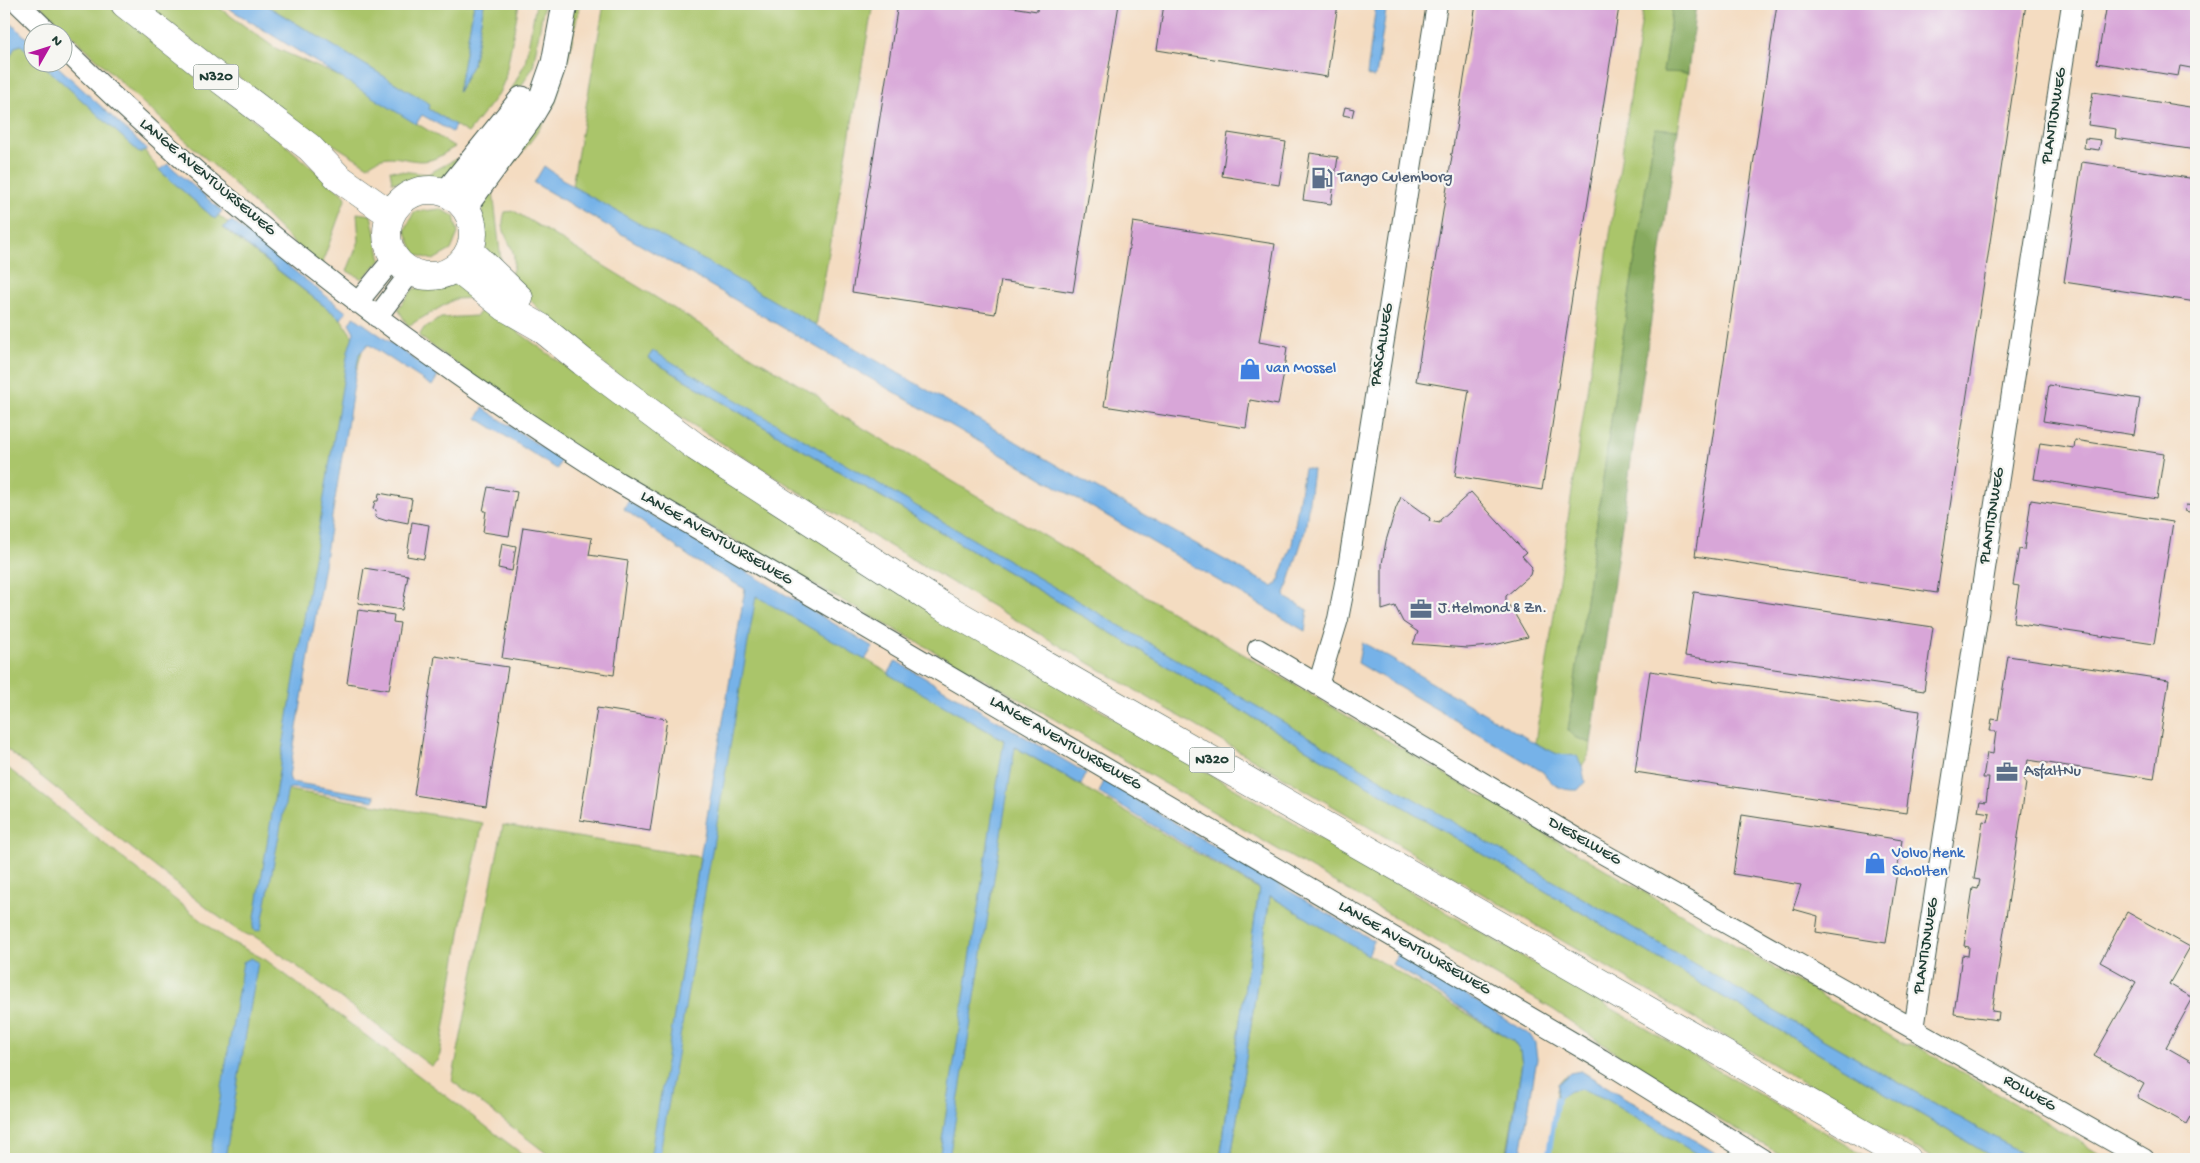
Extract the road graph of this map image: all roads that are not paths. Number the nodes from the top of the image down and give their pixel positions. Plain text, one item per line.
1 (19, 4) edge
2 (125, 4) edge
3 (550, 4) edge
4 (565, 4) edge
5 (1437, 4) edge
6 (2072, 4) edge
7 (38, 22) edge
8 (72, 57) edge
9 (456, 199) junction
10 (396, 206) junction
11 (463, 259) junction
12 (403, 265) junction
13 (357, 303) junction
14 (377, 317) junction
15 (1258, 649) dead end
16 (1318, 685) junction
17 (1914, 1028) junction
18 (1762, 1159) edge
19 (1907, 1159) edge
20 (2144, 1159) edge

1 - 7 street
2 - 10 main road, N320
3 - 9 street
4 - 9 street
5 - 16 street, PASCALWEG
6 - 17 street, PLANTIJNWEG
8 - 13 street, LANGE AVENTUURSEWEG
9 - 10 main road
9 - 11 main road
10 - 12 main road
11 - 12 main road
11 - 19 main road, N320
12 - 13 street
12 - 14 street
13 - 14 street, LANGE AVENTUURSEWEG
14 - 18 street, LANGE AVENTUURSEWEG
15 - 16 street, DIESELWEG
16 - 17 street, DIESELWEG
17 - 20 street, ROLWEG

